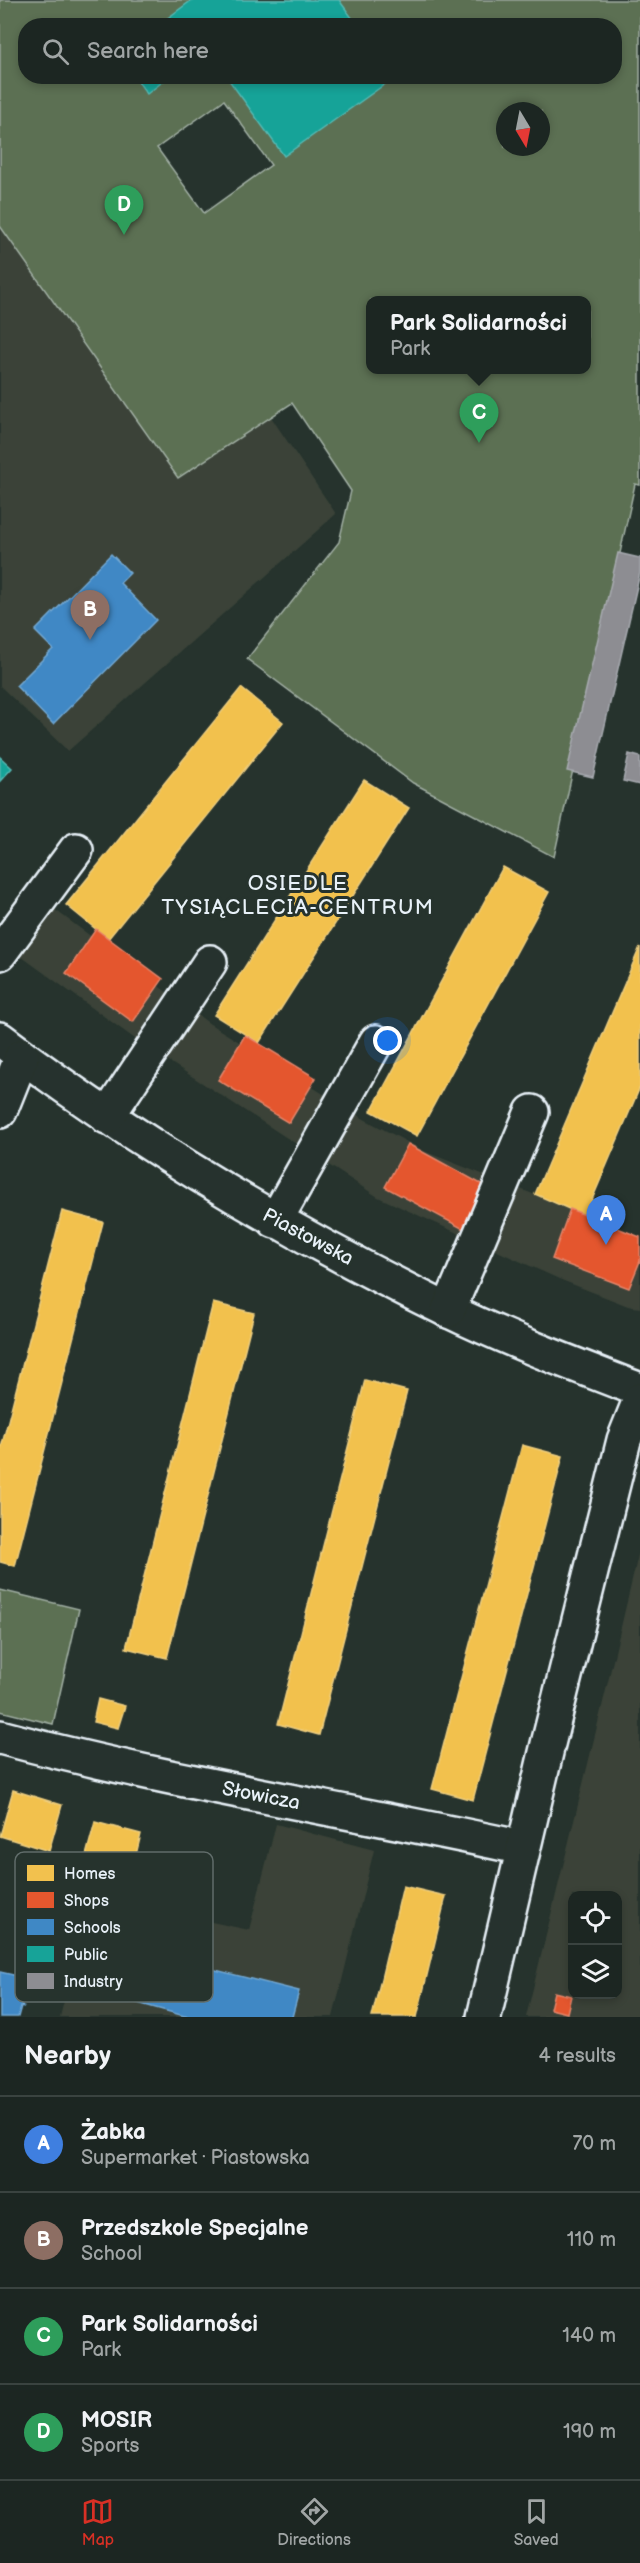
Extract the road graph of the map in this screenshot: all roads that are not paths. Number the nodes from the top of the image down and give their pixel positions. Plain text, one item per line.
1 (76, 850) dead end
2 (0, 953) edge
3 (210, 962) dead end
4 (376, 1042) dead end
5 (11, 1048) edge
6 (0, 1111) edge
7 (532, 1112) dead end
8 (107, 1116) junction
9 (275, 1221) junction
10 (448, 1311) junction
11 (640, 1390) edge
12 (640, 1400) edge
13 (0, 1737) edge
14 (523, 1848) junction
15 (484, 2017) edge

1 - 2 street
3 - 8 street
4 - 9 street
5 - 6 street
5 - 8 street, Piastowska
7 - 10 street
8 - 9 street, Piastowska
9 - 10 street, Piastowska
10 - 11 street, Piastowska
12 - 14 street
13 - 14 street, Słowicza
14 - 15 street

